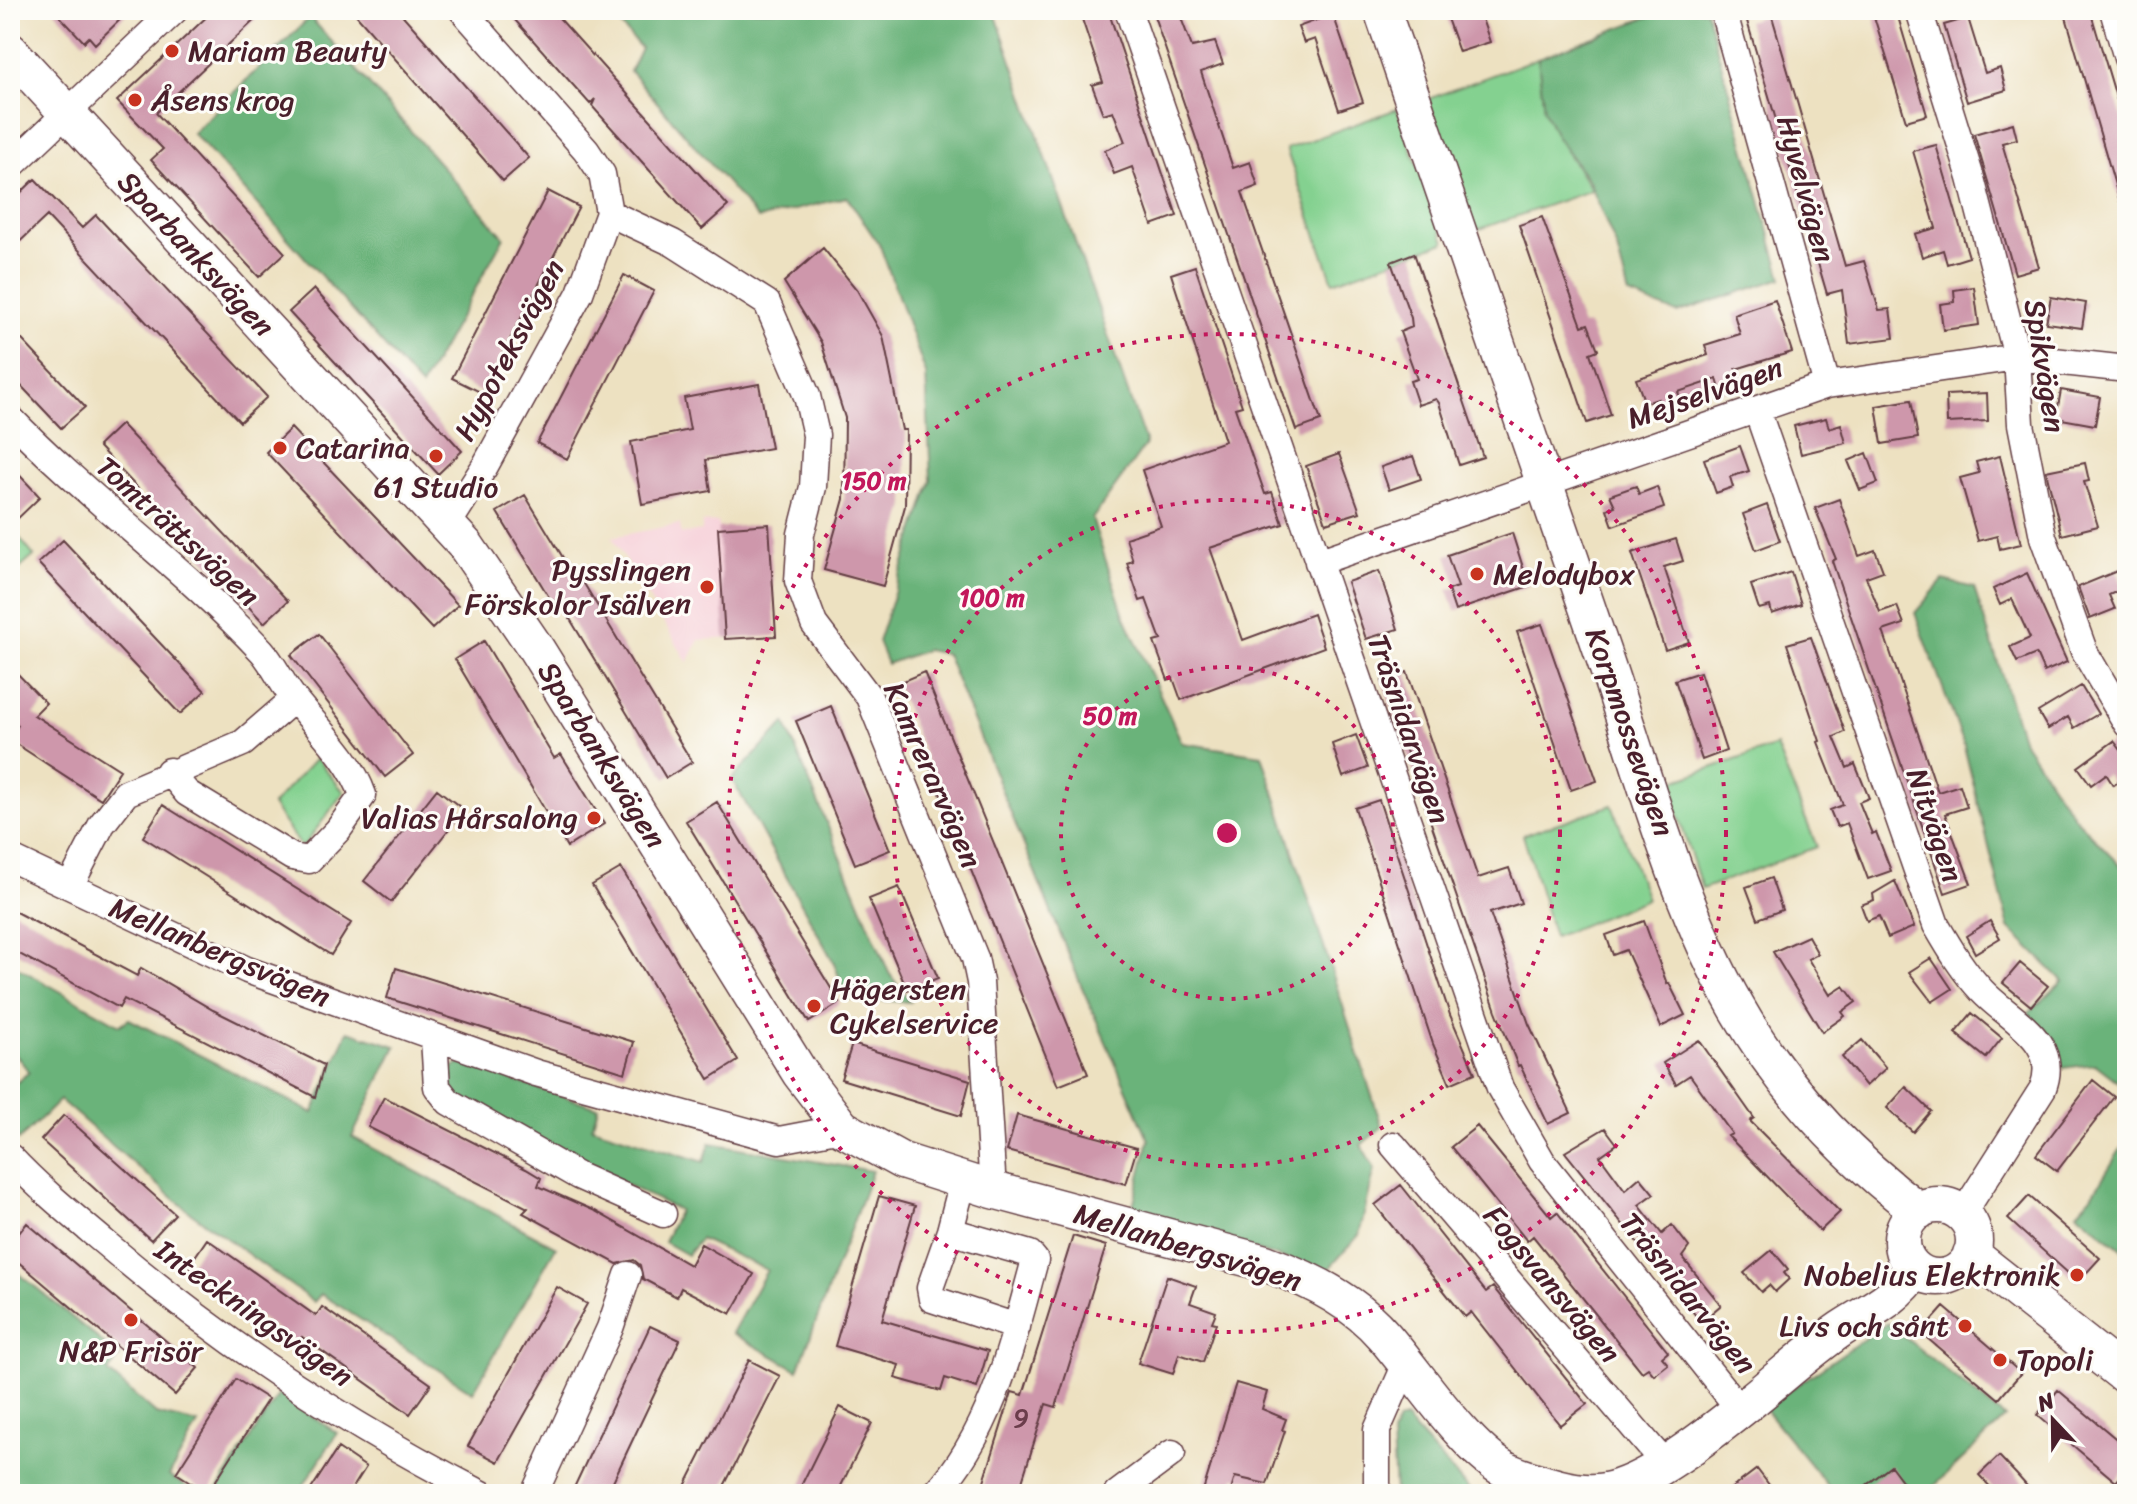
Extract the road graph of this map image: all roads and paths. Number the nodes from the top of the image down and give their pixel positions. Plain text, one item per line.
1 (175, 10) edge
2 (462, 10) edge
3 (1128, 10) edge
4 (1382, 10) edge
5 (1723, 10) edge
6 (1919, 10) edge
7 (2113, 10) edge
8 (10, 51) edge
9 (2127, 58) edge
10 (66, 114) junction
11 (10, 167) edge
12 (609, 213) junction
13 (2017, 357) junction
14 (2127, 369) edge
15 (1827, 385) junction
16 (1757, 410) junction
17 (10, 418) edge
18 (1544, 481) junction
19 (448, 524) junction
20 (1318, 562) junction
21 (294, 699) junction
22 (2127, 724) edge
23 (169, 771) junction
24 (10, 858) edge
25 (70, 886) junction
26 (434, 1038) junction
27 (842, 1128) junction
28 (1393, 1145) dead end
29 (10, 1157) edge
30 (978, 1186) junction
31 (1919, 1211) junction
32 (663, 1214) dead end
33 (1962, 1215) junction
34 (950, 1231) junction
35 (1971, 1254) junction
36 (1915, 1270) junction
37 (628, 1275) dead end
38 (1017, 1327) junction
39 (1405, 1366) junction
40 (2127, 1377) edge
41 (1740, 1410) junction
42 (1172, 1453) dead end
43 (1664, 1463) junction
44 (482, 1494) edge
45 (534, 1494) edge
46 (935, 1494) edge
47 (1117, 1494) edge
48 (1377, 1494) edge

1 - 10 street
2 - 12 street
3 - 20 street, Träsnidarvägen
4 - 18 street, Korpmossevägen
5 - 15 street, Hyvelvägen
6 - 13 street, Spikvägen
7 - 9 street
8 - 10 street, Sparbanksvägen
10 - 11 street
10 - 19 street, Sparbanksvägen
12 - 19 street, Hypoteksvägen
12 - 30 street, Kamrerarvägen
13 - 14 street, Mejselvägen
13 - 15 street, Mejselvägen
13 - 22 street, Spikvägen
15 - 16 street, Mejselvägen
16 - 18 street, Mejselvägen
16 - 33 street, Nitvägen
17 - 21 street, Tomträttsvägen
18 - 20 street, Mejselvägen
18 - 31 street, Korpmossevägen
19 - 27 street, Sparbanksvägen
20 - 41 street, Träsnidarvägen
21 - 23 street
21 - 23 street, Tomträttsvägen
23 - 25 street
24 - 25 street, Mellanbergsvägen
25 - 26 street, Mellanbergsvägen
26 - 27 street, Mellanbergsvägen
26 - 32 street
27 - 30 street, Mellanbergsvägen
28 - 43 street, Fogsvansvägen
29 - 44 street, Inteckningsvägen
30 - 34 street
30 - 39 street, Mellanbergsvägen
31 - 33 street
31 - 36 street
33 - 35 street
34 - 38 street
34 - 38 street
35 - 36 street
35 - 40 street
36 - 41 street, Mellanbergsvägen
37 - 45 street
38 - 46 street
39 - 43 street, Mellanbergsvägen
39 - 48 street
41 - 43 street, Mellanbergsvägen
42 - 47 street

